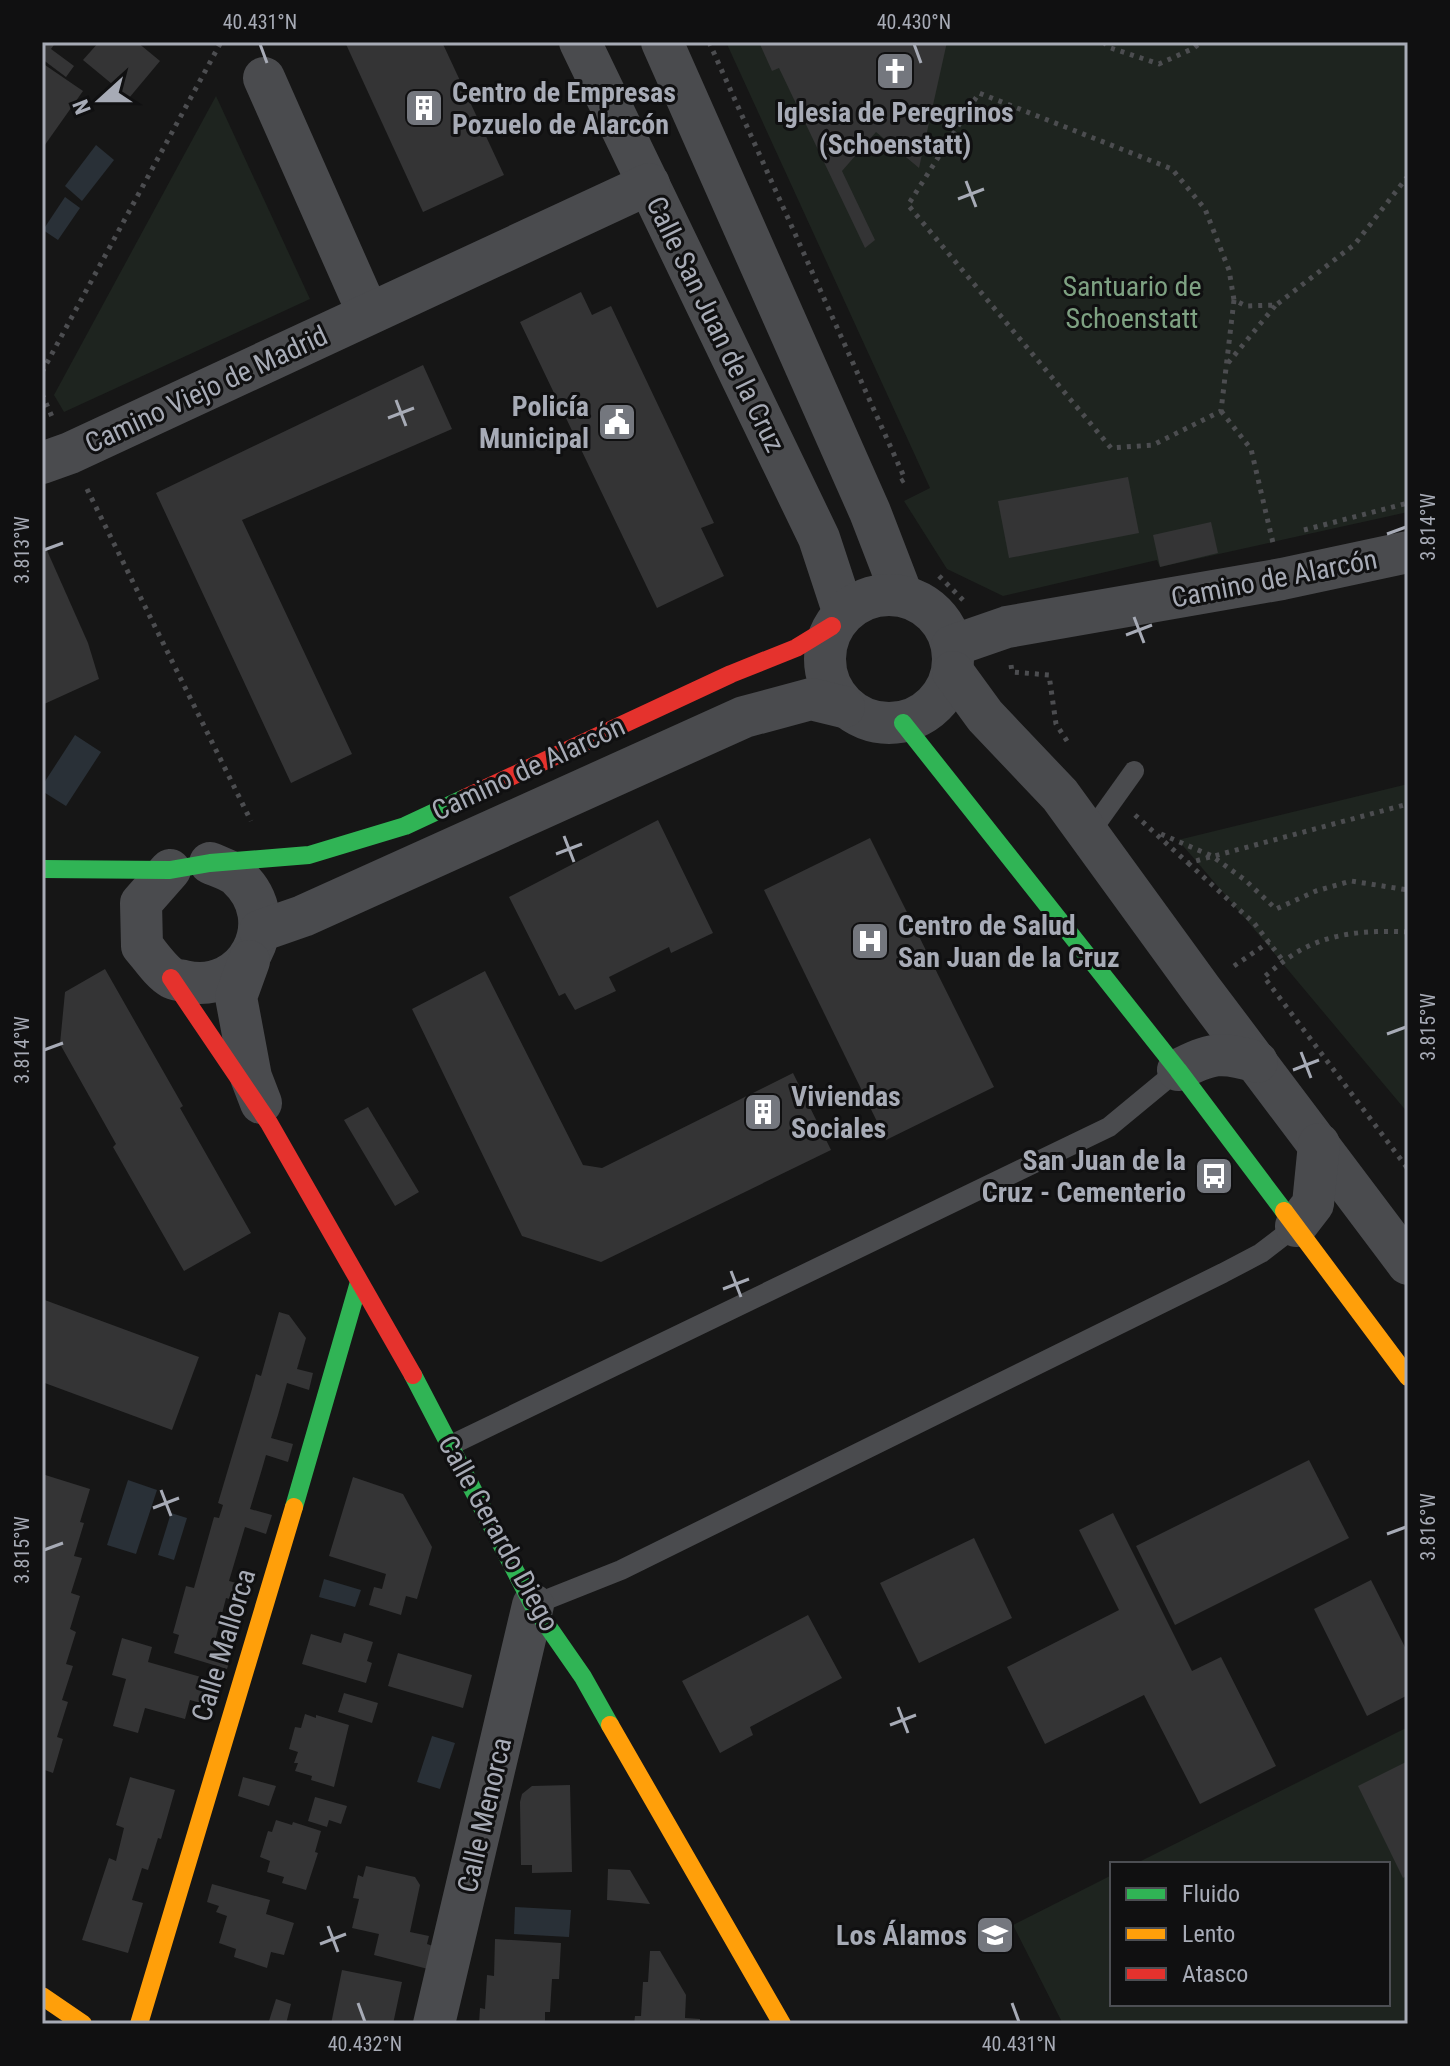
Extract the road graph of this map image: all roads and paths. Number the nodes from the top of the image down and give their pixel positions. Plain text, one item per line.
1 (221, 42) edge
2 (580, 42) edge
3 (662, 42) edge
4 (709, 42) edge
5 (1103, 42) edge
6 (1201, 42) edge
7 (264, 78) dead end
8 (1408, 176) edge
9 (649, 184) junction
10 (1234, 300) junction
11 (1276, 305) junction
12 (368, 313) junction
13 (1226, 365) junction
14 (42, 372) edge
15 (42, 394) edge
16 (1221, 411) junction
17 (56, 458) edge
18 (896, 484) dead end
19 (1408, 503) edge
20 (1303, 531) dead end
21 (1272, 539) dead end
22 (1408, 552) edge
23 (938, 575) dead end
24 (902, 595) junction
25 (838, 618) junction
26 (1007, 627) junction
27 (952, 659) junction
28 (844, 707) junction
29 (903, 723) junction
30 (1056, 724) dead end
31 (1134, 771) dead end
32 (1408, 804) edge
33 (1089, 834) junction
34 (1212, 856) junction
35 (269, 858) junction
36 (210, 863) junction
37 (1188, 863) junction
38 (42, 869) edge
39 (170, 870) junction
40 (1408, 890) edge
41 (1408, 932) edge
42 (254, 946) junction
43 (1284, 962) junction
44 (171, 978) junction
45 (1257, 1062) junction
46 (1178, 1070) junction
47 (269, 1123) junction
48 (1319, 1144) junction
49 (1408, 1169) edge
50 (1296, 1226) junction
51 (1408, 1264) edge
52 (359, 1282) junction
53 (1408, 1377) edge
54 (451, 1445) junction
55 (533, 1605) junction
56 (42, 1996) edge
57 (83, 2024) edge
58 (139, 2024) edge
59 (434, 2024) edge
60 (782, 2024) edge

1 - 14 path
2 - 9 street, Calle San Juan de la Cruz
3 - 24 street
4 - 18 path
5 - 6 path
7 - 12 street
8 - 11 path
9 - 12 street, Camino Viejo de Madrid
9 - 25 street, Calle San Juan de la Cruz
10 - 11 path
10 - 13 path
10 - 16 path
11 - 13 path
12 - 17 street, Camino Viejo de Madrid
13 - 16 path
15 - 17 path
16 - 21 path
17 - 35 path
19 - 20 path
22 - 26 street, Camino de Alarcón
23 - 26 path
24 - 25 street
24 - 27 street
25 - 28 street
25 - 35 street, Camino de Alarcón
26 - 27 street, Camino de Alarcón
26 - 30 path
27 - 29 street
27 - 33 street
28 - 29 street
28 - 42 street, Camino de Alarcón
29 - 46 street
31 - 33 lane
32 - 34 path
33 - 45 street
34 - 37 path
34 - 37 path
34 - 40 path
35 - 36 street, Camino de Alarcón
36 - 39 street
36 - 42 street
37 - 43 path
38 - 39 street
39 - 44 street
41 - 43 path
42 - 44 street
42 - 47 street, Calle Gerardo Diego
43 - 49 path
44 - 47 street, Calle Gerardo Diego
45 - 46 street
45 - 48 street
46 - 50 street
46 - 54 lane
47 - 52 street, Calle Gerardo Diego
48 - 50 street
48 - 51 street
50 - 53 street
50 - 55 lane
52 - 54 street, Calle Gerardo Diego
52 - 58 street, Calle Mallorca
54 - 55 street, Calle Gerardo Diego
55 - 59 street, Calle Menorca
55 - 60 street, Calle Gerardo Diego
56 - 57 street

